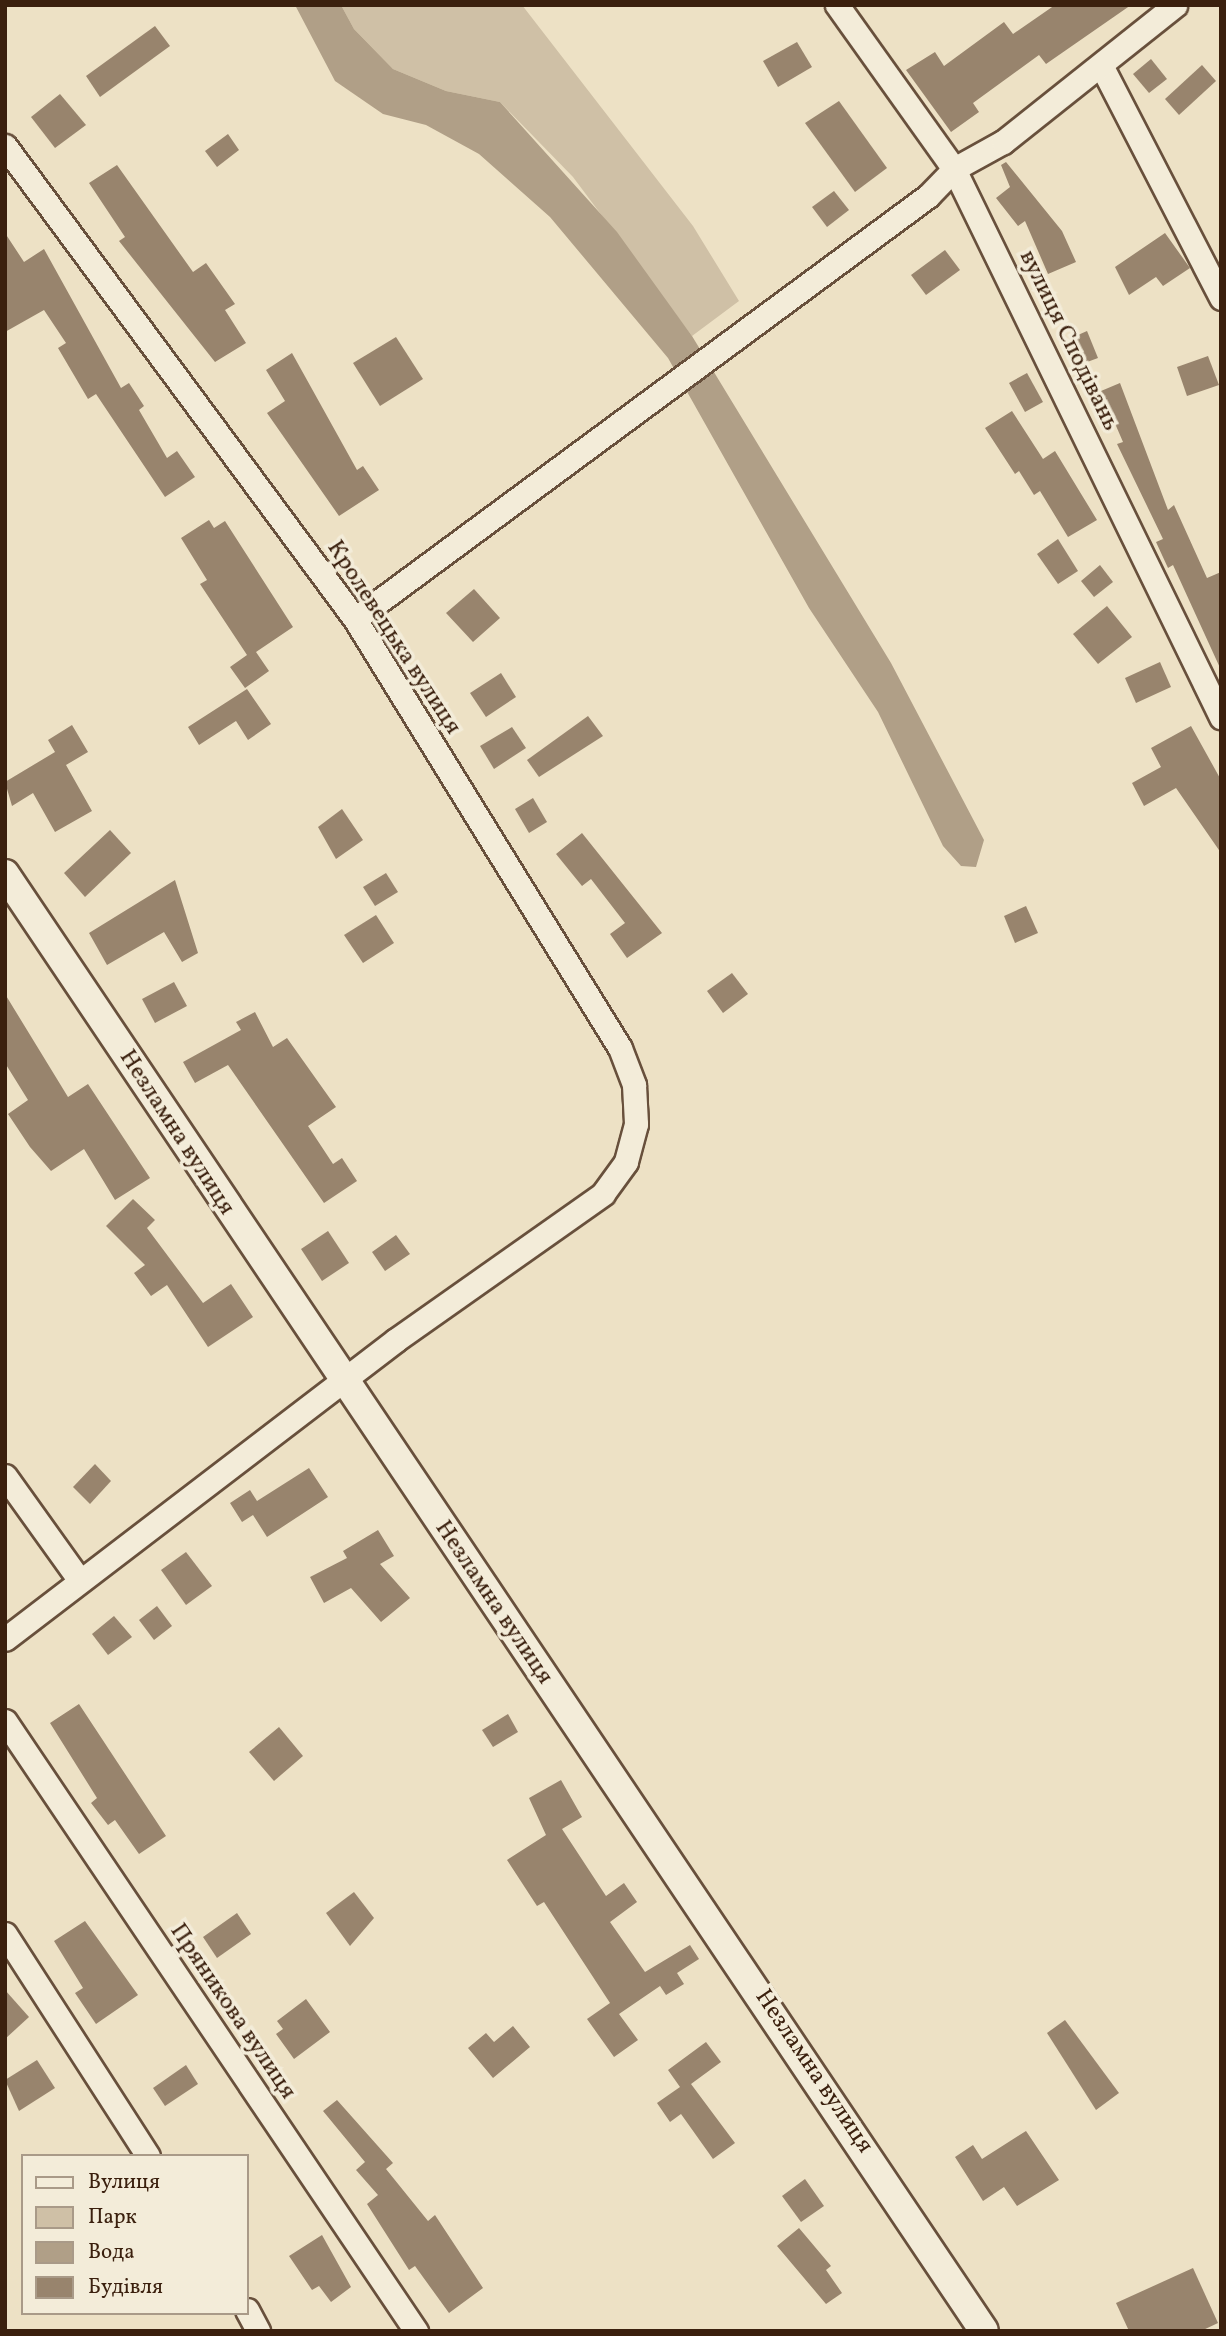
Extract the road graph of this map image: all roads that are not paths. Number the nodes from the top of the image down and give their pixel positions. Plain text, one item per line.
1 (837, 5) edge
2 (1175, 5) edge
3 (1102, 67) junction
4 (5, 146) edge
5 (954, 169) junction
6 (1221, 298) edge
7 (355, 619) junction
8 (1221, 717) edge
9 (5, 874) edge
10 (342, 1381) junction
11 (5, 1476) edge
12 (78, 1578) junction
13 (5, 1639) edge
14 (5, 1721) edge
15 (5, 1934) edge
16 (147, 2154) edge
17 (248, 2312) edge
18 (258, 2331) edge
19 (416, 2331) edge
20 (984, 2331) edge

1 - 5 street, вулиця Сподівань
2 - 3 street
3 - 5 street
3 - 6 street
4 - 7 street, Кролевецька вулиця
5 - 7 street
5 - 8 street, вулиця Сподівань
7 - 10 street, Кролевецька вулиця
9 - 10 street, Незламна вулиця
10 - 12 street, Кролевецька вулиця
10 - 20 street, Незламна вулиця
11 - 12 street
12 - 13 street, Кролевецька вулиця
14 - 19 street, Пряникова вулиця
15 - 16 street
17 - 18 street

